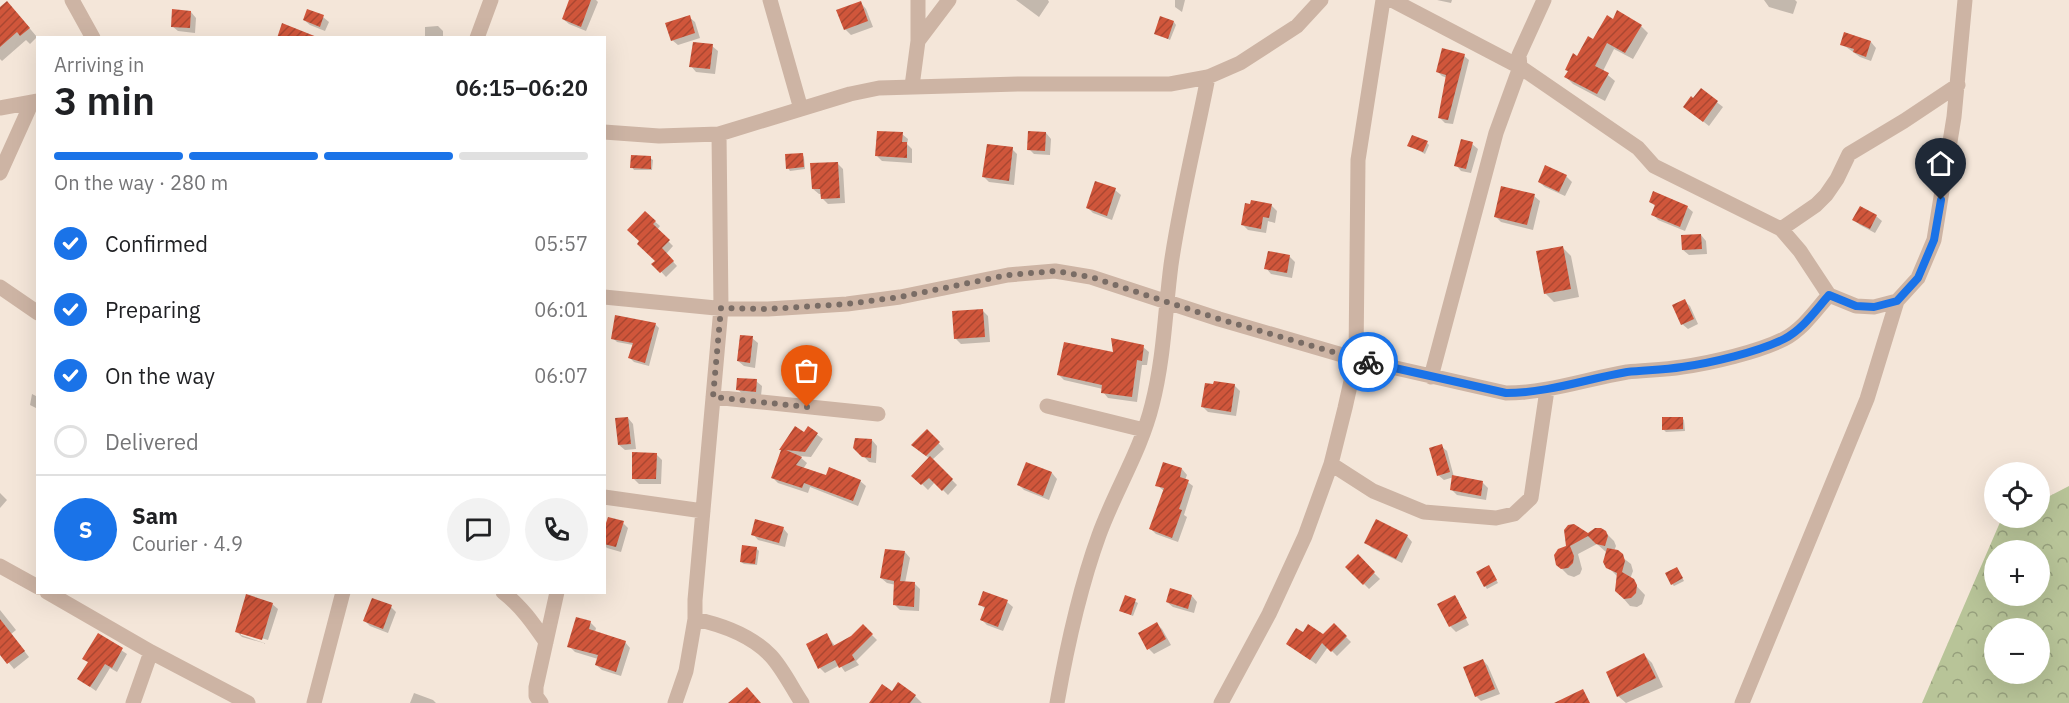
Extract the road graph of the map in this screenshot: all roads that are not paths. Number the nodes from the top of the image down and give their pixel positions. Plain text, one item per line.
1 (72, 0) edge
2 (491, 0) edge
3 (770, 0) edge
4 (918, 0) edge
5 (949, 0) edge
6 (1383, 0) edge
7 (1392, 0) edge
8 (1544, 0) edge
9 (1965, 0) edge
10 (1318, 1) edge
11 (92, 36) edge
12 (478, 36) edge
13 (918, 41) junction
14 (1521, 67) junction
15 (1208, 77) junction
16 (1958, 85) junction
17 (912, 86) junction
18 (35, 102) edge
19 (0, 108) edge
20 (801, 109) junction
21 (606, 132) edge
22 (719, 134) junction
23 (0, 173) edge
24 (1781, 229) junction
25 (0, 287) edge
26 (1829, 295) junction
27 (606, 297) edge
28 (1167, 301) junction
29 (1897, 301) junction
30 (721, 308) junction
31 (36, 312) edge
32 (1356, 359) junction
33 (1431, 377) junction
34 (1547, 390) junction
35 (713, 397) junction
36 (1047, 406) dead end
37 (878, 414) dead end
38 (1144, 430) junction
39 (1331, 464) junction
40 (606, 498) edge
41 (703, 511) junction
42 (0, 566) edge
43 (36, 586) edge
44 (50, 594) edge
45 (343, 594) edge
46 (505, 594) edge
47 (557, 594) edge
48 (695, 619) junction
49 (546, 642) junction
50 (151, 652) junction
51 (133, 703) edge
52 (248, 703) edge
53 (314, 703) edge
54 (541, 703) edge
55 (675, 703) edge
56 (802, 703) edge
57 (1057, 703) edge
58 (1221, 703) edge
59 (1742, 703) edge

1 - 11 street
2 - 12 street
3 - 20 street
4 - 13 street
5 - 13 street
6 - 32 street
7 - 14 street
8 - 14 street
9 - 16 street
10 - 15 street
13 - 17 street
14 - 24 street
14 - 33 street
15 - 17 street
15 - 28 street
16 - 24 street
16 - 29 street
17 - 20 street
18 - 19 street
18 - 23 street
20 - 22 street
21 - 22 street
22 - 30 street
24 - 26 street
25 - 31 street
26 - 29 street
26 - 34 street
27 - 30 street
28 - 30 street
28 - 32 street
28 - 38 street
29 - 59 street
30 - 35 street
32 - 33 street
32 - 39 street
33 - 34 street
34 - 39 street
35 - 37 street
35 - 41 street
36 - 38 street
38 - 57 street
39 - 58 street
40 - 41 street
41 - 48 street
42 - 43 street
44 - 50 street
45 - 53 street
46 - 49 street
47 - 49 street
48 - 55 street
48 - 56 street
49 - 54 street
50 - 51 street
50 - 52 street

